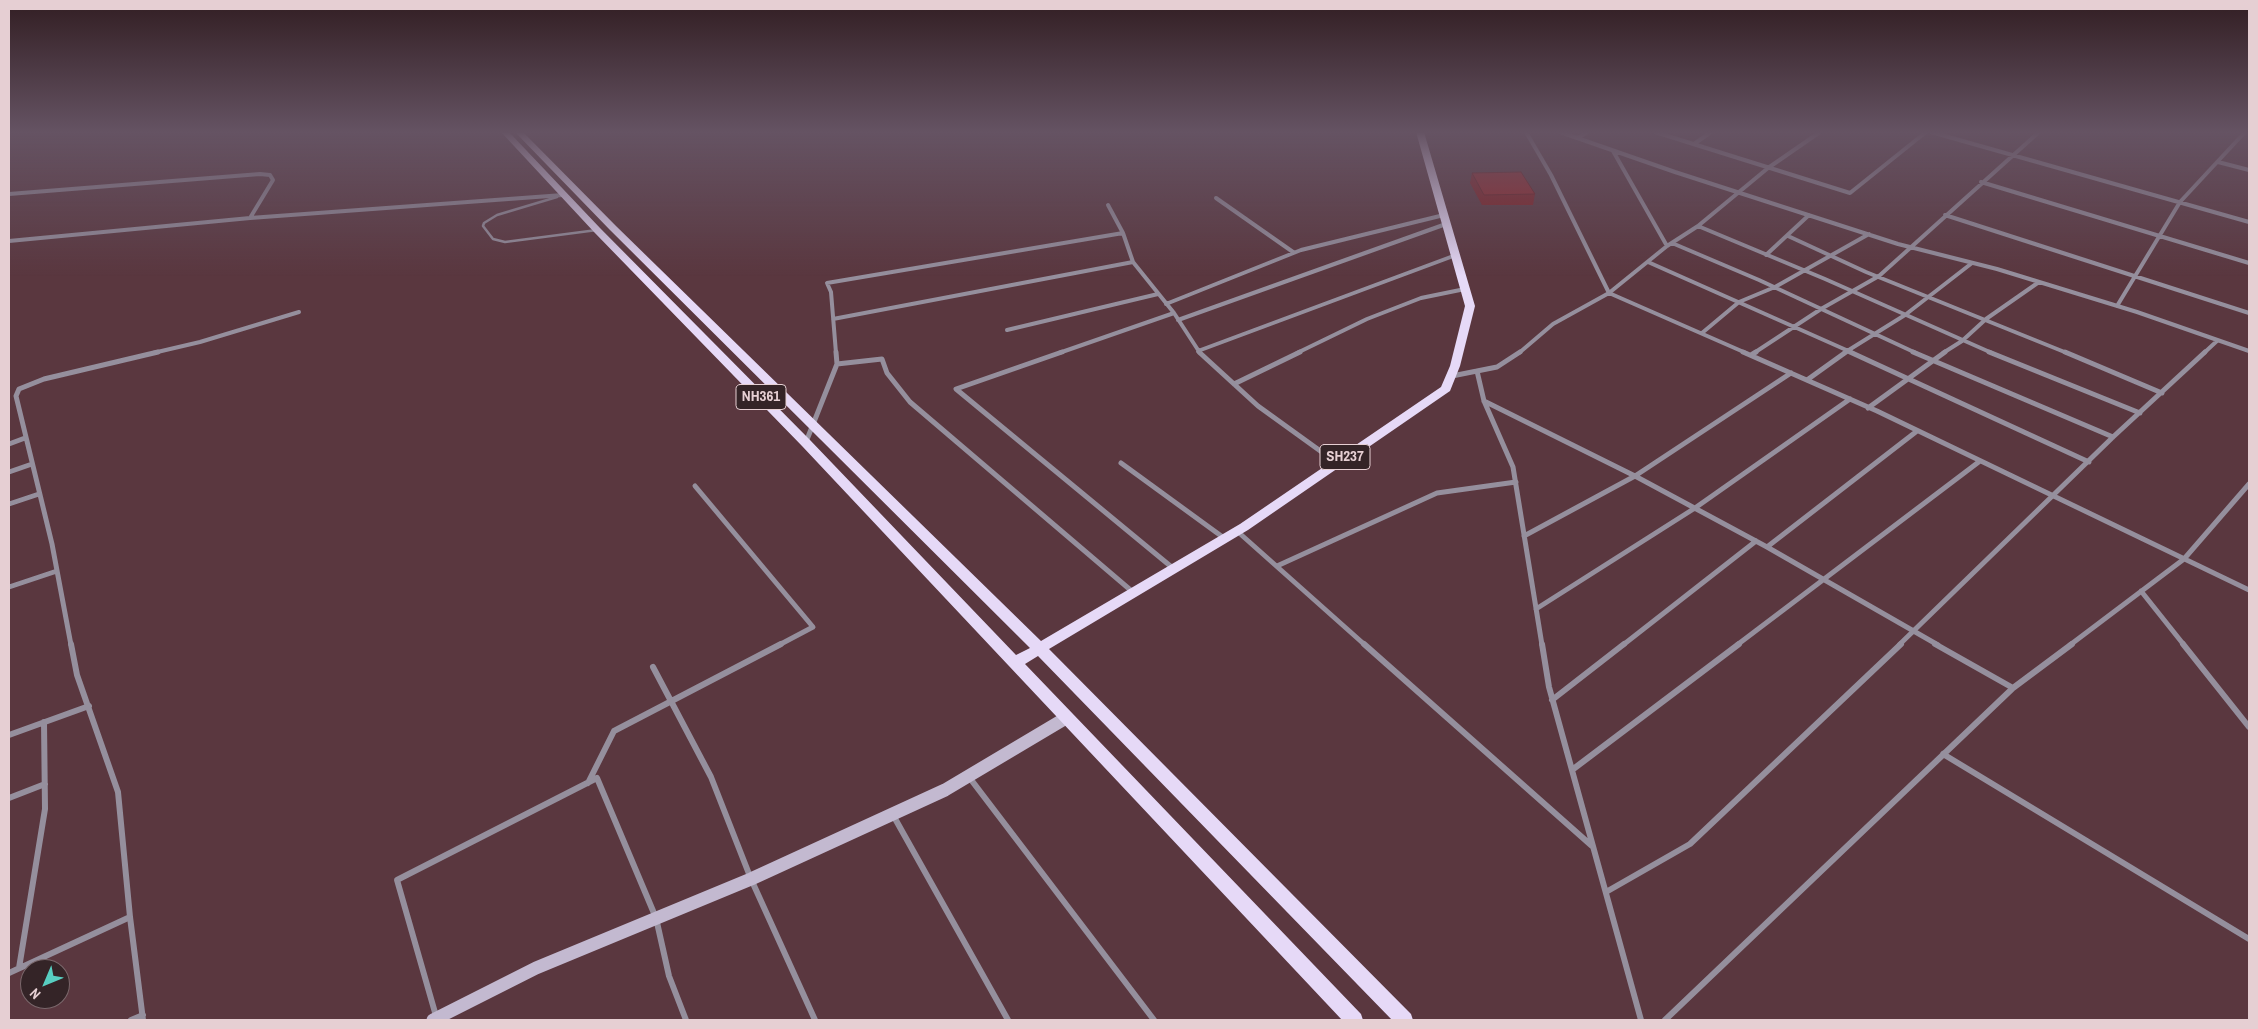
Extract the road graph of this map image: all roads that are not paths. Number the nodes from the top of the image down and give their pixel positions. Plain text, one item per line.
1 (184, 180) edge
2 (273, 180) edge
3 (549, 180) edge
4 (566, 180) edge
5 (1434, 180) edge
6 (1553, 180) edge
7 (1630, 180) edge
8 (1701, 180) edge
9 (1752, 180) edge
10 (1806, 180) edge
11 (1867, 180) edge
12 (2103, 180) edge
13 (2201, 180) edge
14 (1981, 182) joint
15 (1737, 192) junction
16 (9, 194) edge
17 (563, 195) junction
18 (1216, 198) dead end
19 (2180, 202) junction
20 (1108, 205) dead end
21 (1809, 215) junction
22 (1945, 215) junction
23 (250, 218) junction
24 (1445, 219) junction
25 (2249, 222) edge
26 (1698, 226) junction
27 (597, 230) junction
28 (1123, 233) junction
29 (1869, 234) junction
30 (1788, 236) junction
31 (2159, 236) junction
32 (9, 241) edge
33 (1669, 245) junction
34 (1910, 247) junction
35 (1293, 252) junction
36 (1456, 255) junction
37 (1766, 255) junction
38 (1831, 256) junction
39 (1133, 262) junction
40 (1648, 262) junction
41 (1972, 263) junction
42 (2249, 263) edge
43 (1805, 271) junction
44 (1879, 276) junction
45 (2134, 276) junction
46 (2039, 282) junction
47 (1775, 287) junction
48 (1465, 290) junction
49 (1853, 292) junction
50 (1609, 293) junction
51 (1158, 294) junction
52 (1929, 296) junction
53 (1739, 302) junction
54 (1166, 304) junction
55 (2117, 306) junction
56 (1821, 309) junction
57 (299, 312) dead end
58 (1174, 313) junction
59 (2249, 313) edge
60 (1905, 315) junction
61 (833, 318) junction
62 (1986, 319) junction
63 (1178, 320) junction
64 (1796, 327) junction
65 (1007, 330) dead end
66 (1702, 333) junction
67 (1872, 334) junction
68 (2218, 340) junction
69 (1962, 341) junction
70 (1198, 351) junction
71 (1847, 351) junction
72 (2249, 351) edge
73 (1752, 355) junction
74 (1932, 360) junction
75 (837, 364) junction
76 (1477, 371) junction
77 (1791, 373) junction
78 (1451, 376) junction
79 (1907, 379) junction
80 (1807, 380) junction
81 (1234, 384) junction
82 (2162, 393) junction
83 (1850, 399) junction
84 (1484, 401) junction
85 (1868, 408) junction
86 (2140, 412) junction
87 (813, 425) junction
88 (1917, 431) junction
89 (2113, 437) junction
90 (25, 438) junction
91 (806, 443) junction
92 (9, 444) edge
93 (1980, 461) junction
94 (2089, 462) junction
95 (1121, 463) dead end
96 (1337, 463) junction
97 (32, 464) junction
98 (9, 472) edge
99 (1635, 476) junction
100 (1516, 482) junction
101 (2249, 484) edge
102 (695, 486) dead end
103 (39, 494) junction
104 (2053, 496) junction
105 (9, 504) edge
106 (1694, 508) junction
107 (1237, 531) junction
108 (1524, 536) junction
109 (1225, 538) junction
110 (1756, 541) junction
111 (1767, 547) junction
112 (2184, 559) junction
113 (1277, 566) junction
114 (1174, 569) junction
115 (57, 571) junction
116 (1825, 580) junction
117 (9, 588) edge
118 (2249, 590) edge
119 (2141, 591) junction
120 (1135, 593) junction
121 (1536, 609) junction
122 (1914, 631) junction
123 (1040, 649) junction
124 (1015, 664) junction
125 (653, 667) dead end
126 (2013, 688) junction
127 (1552, 700) junction
128 (672, 702) junction
129 (89, 706) junction
130 (1066, 718) junction
131 (44, 722) junction
132 (2249, 727) edge
133 (9, 735) edge
134 (1943, 754) junction
135 (1572, 770) junction
136 (969, 777) junction
137 (588, 783) junction
138 (45, 784) junction
139 (9, 798) edge
140 (892, 814) junction
141 (1592, 846) junction
142 (751, 878) junction
143 (1606, 892) junction
144 (130, 918) junction
145 (656, 918) junction
146 (2249, 940) edge
147 (19, 968) junction
148 (9, 973) edge
149 (143, 1017) edge
150 (131, 1020) edge
151 (436, 1020) edge
152 (686, 1020) edge
153 (814, 1020) edge
154 (1008, 1020) edge
155 (1154, 1020) edge
156 (1354, 1020) edge
157 (1404, 1020) edge
158 (1641, 1020) edge
159 (1665, 1020) edge

1 - 16 street
2 - 23 street
3 - 17 main road, NH361
4 - 87 main road
5 - 24 main road, SH237
6 - 50 street
7 - 33 street
8 - 15 street
9 - 15 street
10 - 11 street
12 - 19 street
13 - 19 street
14 - 22 street
14 - 31 street
15 - 21 street
15 - 26 street
17 - 23 street
17 - 27 main road, NH361
17 - 27 lane
18 - 35 street
19 - 25 street
19 - 31 street
20 - 28 street
21 - 29 street
21 - 30 street
22 - 34 street
22 - 45 street
23 - 32 street
24 - 35 street
24 - 36 main road, SH237
24 - 63 street
26 - 33 street
26 - 37 street
27 - 91 main road, NH361
28 - 39 street
28 - 61 street
29 - 34 street
29 - 38 street
30 - 37 street
30 - 38 street
31 - 42 street
31 - 45 street
33 - 40 street
33 - 47 street
34 - 41 street
34 - 44 street
35 - 54 street
36 - 48 main road, SH237
36 - 70 street
37 - 43 street
38 - 43 street
38 - 44 street
39 - 51 street
39 - 61 street
40 - 50 street
40 - 53 street
41 - 46 street
41 - 52 street
43 - 47 street
43 - 49 street
44 - 49 street
44 - 52 street
45 - 55 street
45 - 59 street
46 - 55 street
46 - 62 street
47 - 53 street
47 - 56 street
48 - 78 main road, SH237
48 - 81 street
49 - 56 street
49 - 60 street
50 - 66 street
50 - 76 street
51 - 54 street
51 - 65 street
52 - 60 street
52 - 62 street
53 - 64 street
53 - 66 street
54 - 58 street
55 - 68 street
56 - 64 street
56 - 67 street
57 - 90 street
58 - 63 street
58 - 114 street
60 - 67 street
60 - 69 street
61 - 75 street
62 - 69 street
62 - 82 street
63 - 70 street
64 - 71 street
64 - 73 street
66 - 73 street
67 - 71 street
67 - 74 street
68 - 72 street
68 - 82 street
69 - 74 street
69 - 86 street
70 - 81 street
71 - 79 street
71 - 80 street
73 - 77 street
74 - 79 street
74 - 89 street
75 - 87 street
75 - 120 street
76 - 78 street
76 - 84 street
77 - 80 street
77 - 99 street
78 - 96 main road, SH237
79 - 85 street
79 - 94 street
80 - 83 street
81 - 96 street
82 - 86 street
83 - 85 street
83 - 106 street
84 - 99 street
84 - 100 street
85 - 88 street
86 - 89 street
87 - 91 street
87 - 123 main road
88 - 93 street
88 - 111 street
89 - 94 street
90 - 92 street
90 - 97 street
91 - 124 main road, NH361
93 - 104 street
93 - 116 street
94 - 104 street
95 - 109 street
96 - 107 main road, SH237
97 - 98 street
97 - 103 street
99 - 106 street
99 - 108 street
100 - 108 street
100 - 113 street
101 - 112 street
102 - 128 street
103 - 105 street
103 - 115 street
104 - 112 street
104 - 122 street
106 - 110 street
106 - 121 street
107 - 109 main road, SH237
107 - 113 street
108 - 121 street
109 - 114 main road, SH237
110 - 111 street
110 - 127 street
111 - 116 street
112 - 118 street
112 - 119 street
113 - 141 street
114 - 120 main road, SH237
115 - 117 street
115 - 129 street
116 - 122 street
116 - 135 street
119 - 126 street
119 - 132 street
120 - 123 main road, SH237
121 - 127 street
122 - 126 street
122 - 143 street
123 - 124 main road, SH237
123 - 157 main road
124 - 130 main road
125 - 128 street
126 - 134 street
127 - 135 street
128 - 137 street
128 - 142 street
129 - 131 street
129 - 144 street
130 - 136 main road
130 - 156 main road
131 - 133 street
131 - 138 street
134 - 146 street
134 - 159 street
135 - 141 street
136 - 140 main road
136 - 155 street
137 - 145 street
137 - 151 street
138 - 139 street
138 - 147 street
140 - 142 main road
140 - 154 street
141 - 143 street
142 - 145 main road
142 - 153 street
143 - 158 street
144 - 147 street
144 - 149 street
145 - 151 main road
145 - 152 street
147 - 148 street
149 - 150 street

